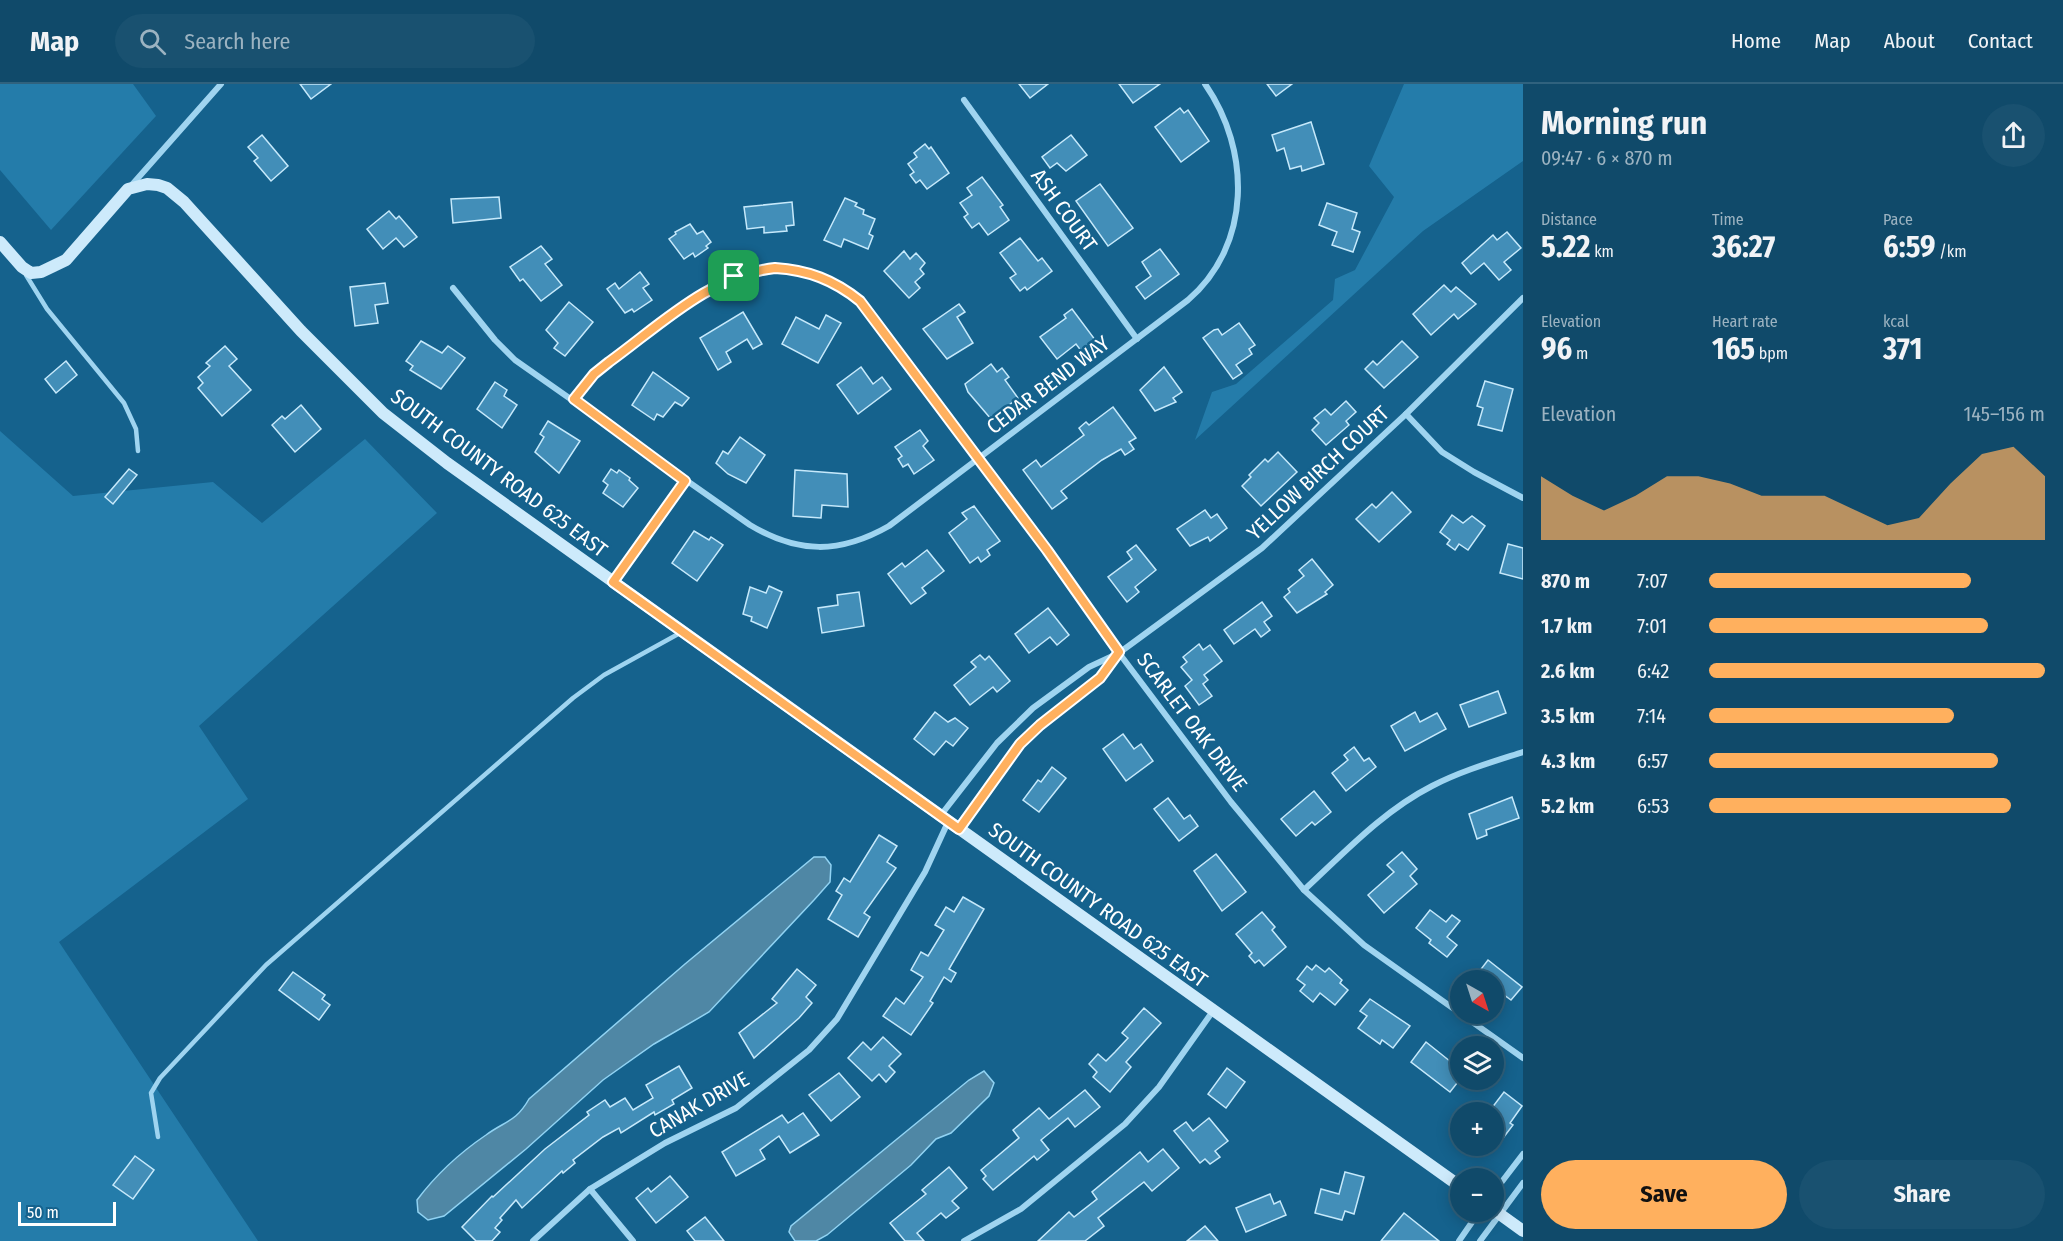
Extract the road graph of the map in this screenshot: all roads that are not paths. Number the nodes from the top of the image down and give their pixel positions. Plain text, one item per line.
1 (221, 84) edge
2 (1205, 84) edge
3 (964, 100) dead end
4 (128, 189) junction
5 (0, 242) edge
6 (22, 267) junction
7 (453, 288) dead end
8 (1523, 298) edge
9 (1137, 339) junction
10 (574, 399) junction
11 (1406, 414) junction
12 (138, 451) dead end
13 (978, 459) junction
14 (685, 481) junction
15 (1523, 498) edge
16 (613, 582) junction
17 (682, 631) junction
18 (1119, 652) junction
19 (1523, 752) edge
20 (949, 822) junction
21 (1304, 890) junction
22 (1213, 1011) junction
23 (1523, 1058) edge
24 (158, 1137) dead end
25 (1523, 1154) edge
26 (1450, 1179) edge
27 (1504, 1179) edge
28 (1523, 1183) edge
29 (590, 1189) junction
30 (1504, 1204) edge
31 (1504, 1217) edge
32 (1472, 1222) edge
33 (1491, 1222) edge
34 (1523, 1231) edge
35 (533, 1241) edge
36 (633, 1241) edge
37 (964, 1241) edge
38 (1459, 1241) edge
39 (1480, 1241) edge

1 - 4 street
2 - 9 street, CEDAR BEND WAY
3 - 9 street, ASH COURT
4 - 6 street
4 - 16 street, SOUTH COUNTY ROAD 625 EAST
5 - 6 street
6 - 12 lane
7 - 10 street, CEDAR BEND WAY
8 - 11 street, YELLOW BIRCH COURT
9 - 13 street, CEDAR BEND WAY
10 - 13 street, SCARLET OAK DRIVE
10 - 14 street, CEDAR BEND WAY
11 - 15 street
11 - 18 street, YELLOW BIRCH COURT
13 - 14 street, CEDAR BEND WAY
13 - 18 street, SCARLET OAK DRIVE
14 - 16 street
16 - 17 street, SOUTH COUNTY ROAD 625 EAST
17 - 20 street, SOUTH COUNTY ROAD 625 EAST
17 - 24 lane
18 - 20 street, YELLOW BIRCH COURT
18 - 20 street, YELLOW BIRCH COURT
18 - 21 street, SCARLET OAK DRIVE
19 - 21 street
20 - 22 street, SOUTH COUNTY ROAD 625 EAST
20 - 29 street, CANAK DRIVE
21 - 23 street, SCARLET OAK DRIVE
22 - 26 street, SOUTH COUNTY ROAD 625 EAST
22 - 37 street
25 - 27 street
28 - 30 street
29 - 35 street, CANAK DRIVE
29 - 36 street
31 - 34 street
32 - 38 street
33 - 39 street

